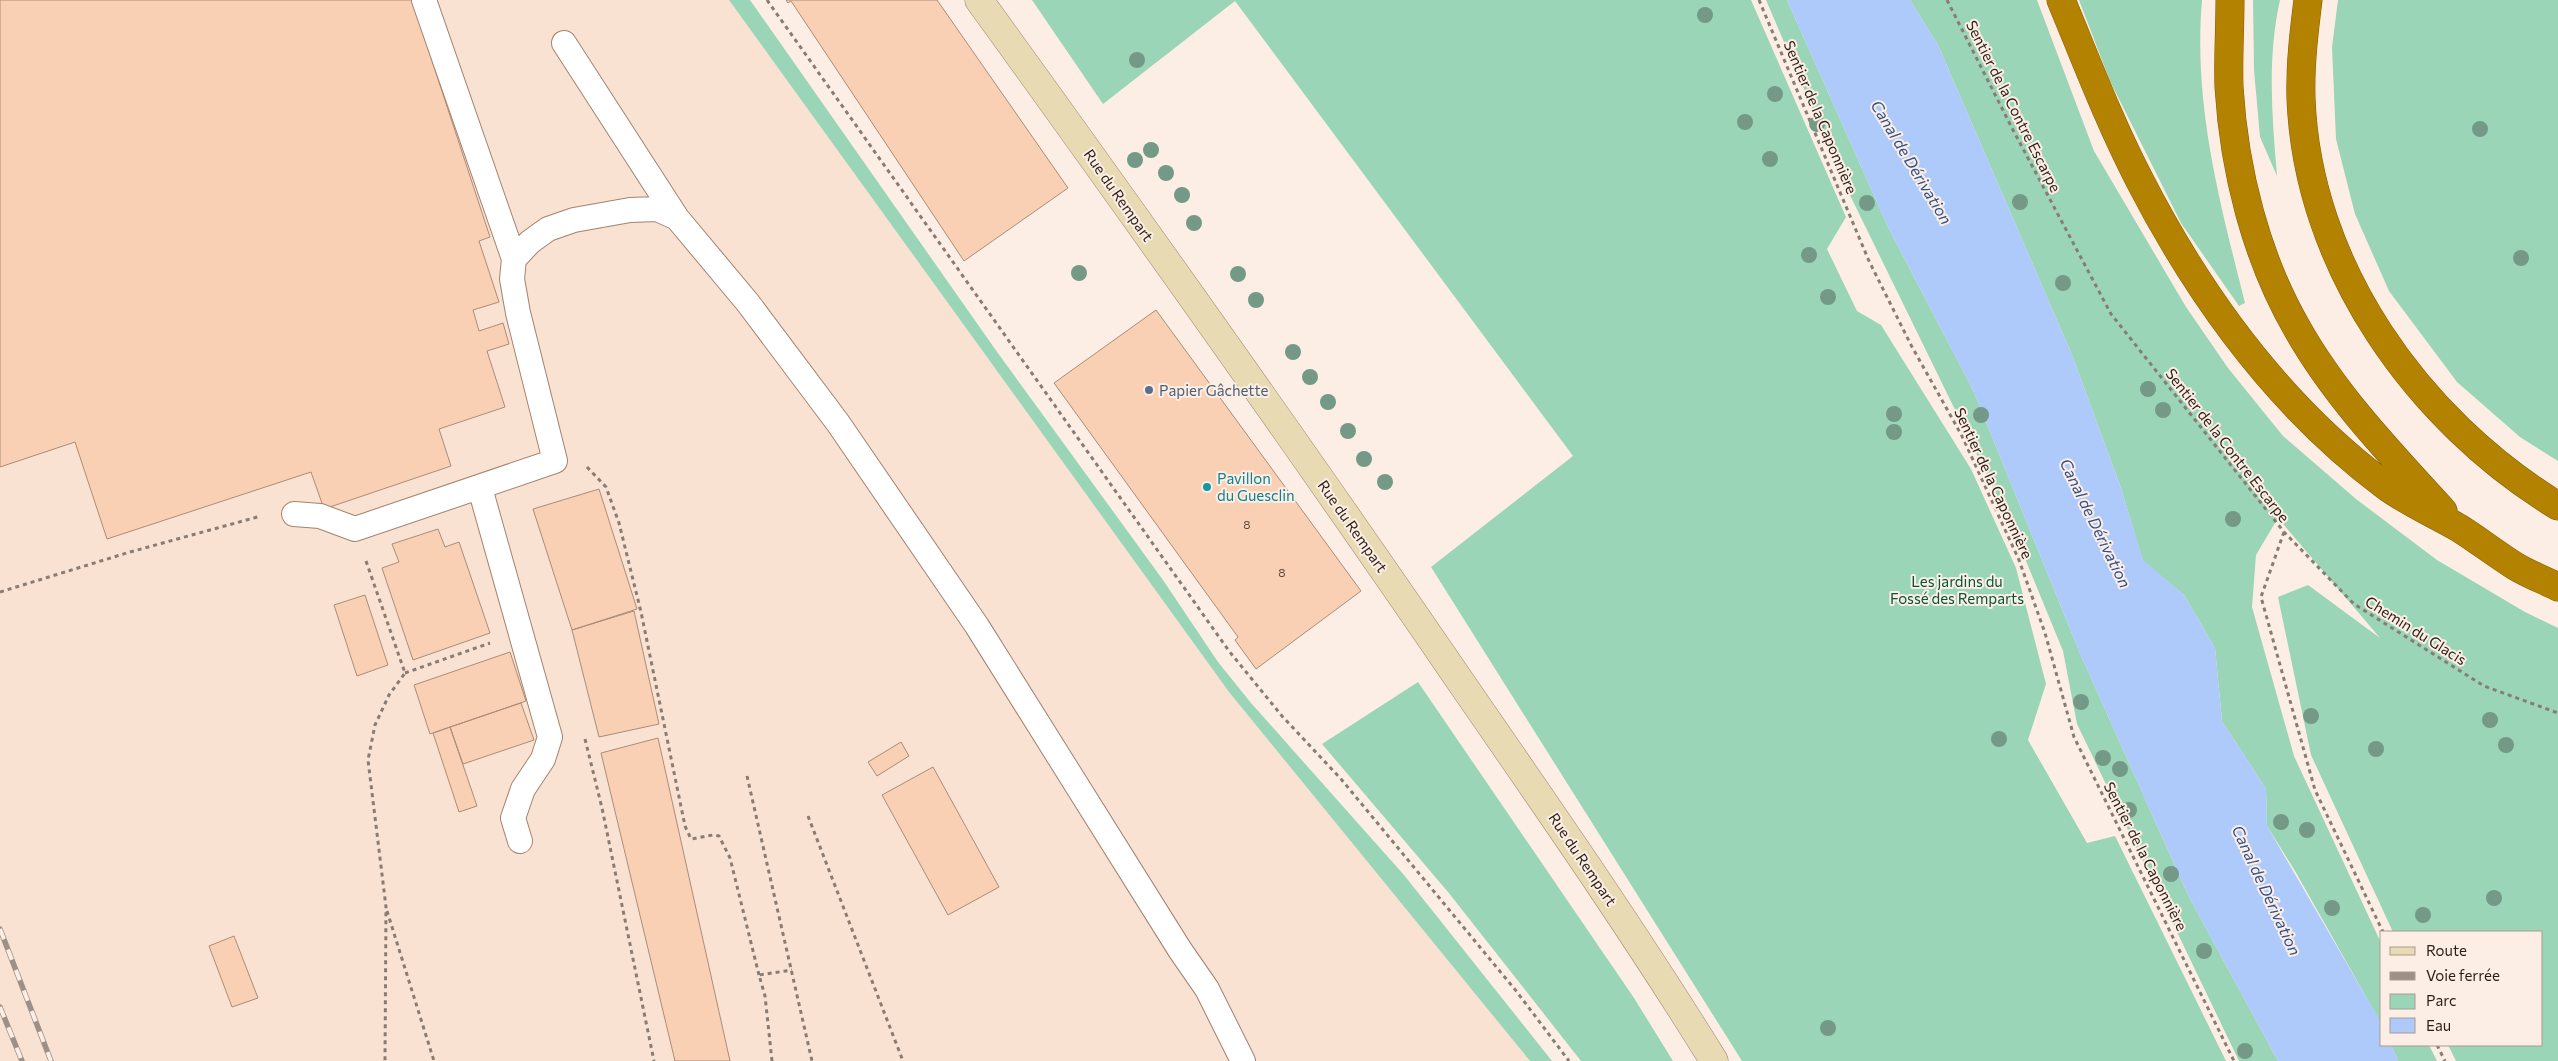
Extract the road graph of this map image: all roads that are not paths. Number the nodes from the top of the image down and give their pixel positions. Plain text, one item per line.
1 (424, 0) edge
2 (979, 0) edge
3 (2061, 0) edge
4 (2230, 0) edge
5 (2308, 0) edge
6 (564, 42) dead end
7 (678, 218) junction
8 (514, 259) junction
9 (480, 488) junction
10 (2558, 506) edge
11 (294, 514) road end
12 (2459, 529) junction
13 (2558, 586) edge
14 (520, 841) dead end
15 (1243, 1061) edge
16 (1714, 1061) edge

1 - 8 lane
2 - 16 street, Rue du Rempart
3 - 12 highway
4 - 12 highway
5 - 10 highway
6 - 7 lane
7 - 8 lane
7 - 15 lane
8 - 9 lane
9 - 11 lane
9 - 14 lane
12 - 13 highway

